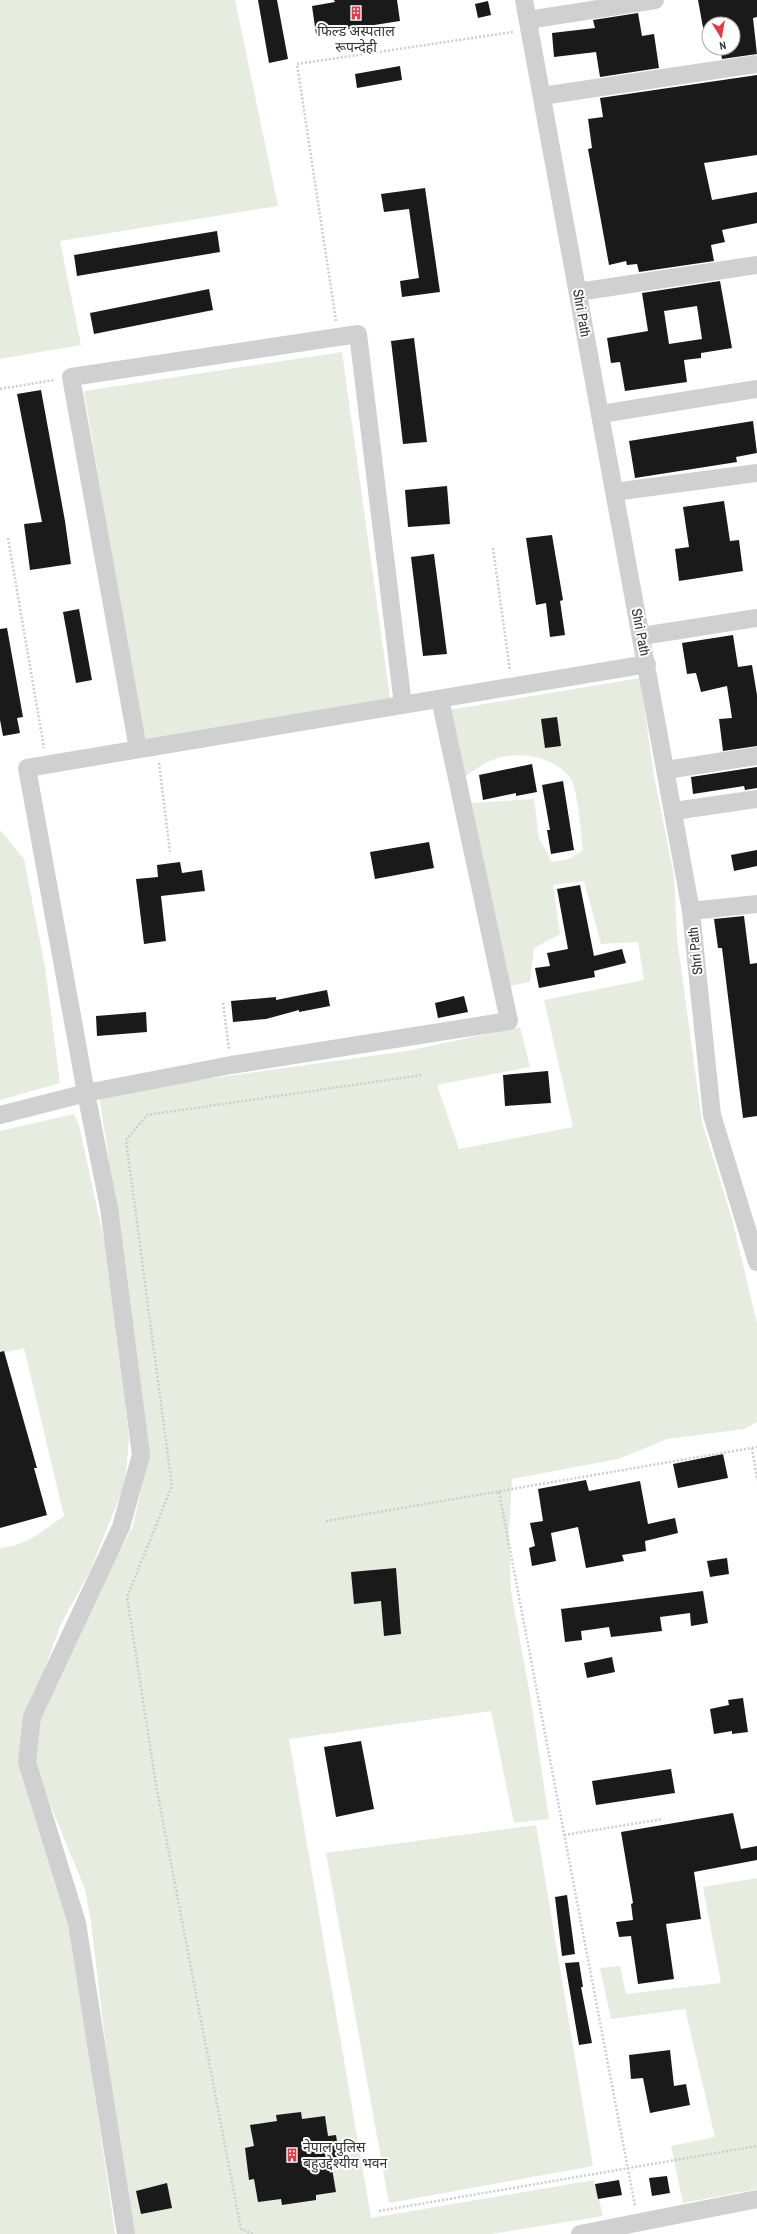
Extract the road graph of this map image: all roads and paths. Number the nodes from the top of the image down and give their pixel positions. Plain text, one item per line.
1 (524, 0) edge
2 (654, 0) edge
3 (529, 25) junction
4 (757, 64) edge
5 (542, 96) junction
6 (757, 265) edge
7 (578, 292) junction
8 (338, 337) junction
9 (71, 377) junction
10 (0, 389) edge
11 (757, 389) edge
12 (601, 414) junction
13 (757, 473) edge
14 (614, 492) junction
15 (8, 538) dead end
16 (493, 548) dead end
17 (757, 618) edge
18 (642, 636) junction
19 (647, 664) junction
20 (512, 687) junction
21 (440, 699) junction
22 (403, 705) junction
23 (157, 746) junction
24 (138, 749) junction
25 (757, 756) edge
26 (47, 765) junction
27 (666, 770) junction
28 (757, 799) edge
29 (674, 811) junction
30 (170, 852) dead end
31 (757, 904) edge
32 (691, 911) junction
33 (223, 1003) dead end
34 (231, 1065) junction
35 (422, 1075) dead end
36 (86, 1094) junction
37 (0, 1114) edge
38 (757, 1258) edge
39 (752, 1448) junction
40 (757, 1448) edge
41 (757, 1480) edge
42 (499, 1492) junction
43 (326, 1521) dead end
44 (663, 1819) dead end
45 (564, 1835) junction
46 (757, 2146) edge
47 (628, 2167) junction
48 (757, 2200) edge
49 (379, 2210) dead end
50 (638, 2224) junction
51 (126, 2234) edge
52 (253, 2234) edge
53 (580, 2234) edge

1 - 3 street, Shri Path
2 - 3 street
3 - 5 street, Shri Path
3 - 8 path
4 - 5 street
5 - 7 street, Shri Path
6 - 7 street
7 - 12 street, Shri Path
8 - 9 street
8 - 22 street
9 - 10 path
9 - 24 street
11 - 12 street
12 - 14 street, Shri Path
13 - 14 street
14 - 18 street, Shri Path
15 - 26 path
16 - 20 path
17 - 18 street
18 - 19 street, Shri Path
19 - 20 street
19 - 27 street, Shri Path
20 - 21 street
21 - 22 street
21 - 34 street
22 - 23 street
23 - 24 street
23 - 30 path
24 - 26 street
25 - 27 street
26 - 36 street
27 - 29 street, Shri Path
28 - 29 street
29 - 32 street, Shri Path
31 - 32 street
32 - 38 street, Shri Path
33 - 34 path
34 - 36 street
35 - 52 path
36 - 37 street
36 - 51 street
39 - 40 path
39 - 41 path
39 - 42 path
42 - 43 path
42 - 45 path
44 - 45 path
45 - 47 path
46 - 47 path
47 - 49 path
47 - 50 path
48 - 50 street
50 - 53 street

